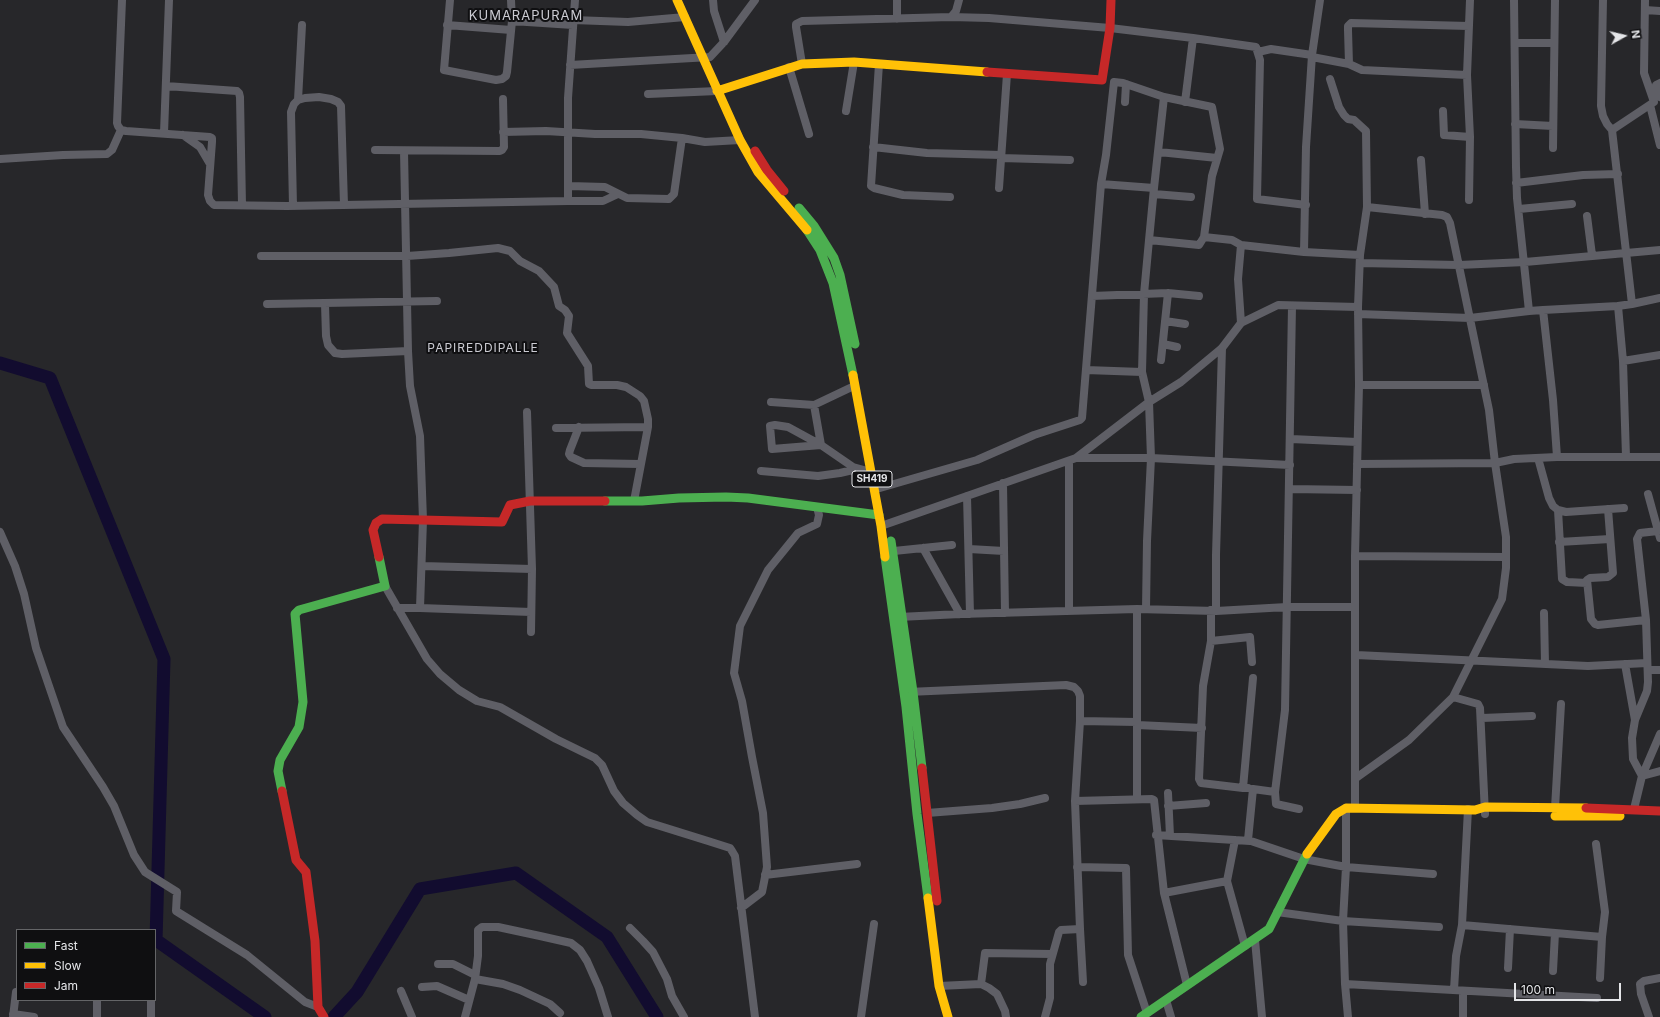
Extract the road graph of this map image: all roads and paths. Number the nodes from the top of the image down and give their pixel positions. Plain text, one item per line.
1 (122, 0) edge
2 (169, 0) edge
3 (450, 0) edge
4 (511, 0) edge
5 (575, 0) edge
6 (677, 0) edge
7 (684, 0) edge
8 (713, 0) edge
9 (755, 0) edge
10 (896, 0) edge
11 (959, 0) edge
12 (1111, 0) edge
13 (1320, 0) edge
14 (1470, 0) edge
15 (1514, 0) edge
16 (1555, 0) edge
17 (1603, 0) edge
18 (1645, 0) edge
19 (1645, 10) junction
20 (1660, 11) edge
21 (685, 17) junction
22 (951, 18) junction
23 (897, 19) junction
24 (512, 21) junction
25 (573, 23) junction
26 (302, 25) dead end
27 (447, 25) junction
28 (1469, 26) junction
29 (1110, 28) junction
30 (511, 30) junction
31 (1193, 38) junction
32 (724, 42) junction
33 (1515, 43) junction
34 (1554, 43) junction
35 (1258, 52) junction
36 (1312, 56) junction
37 (706, 58) junction
38 (854, 62) junction
39 (802, 64) junction
40 (879, 64) junction
41 (1348, 64) junction
42 (570, 65) junction
43 (788, 67) junction
44 (1007, 74) junction
45 (1467, 75) junction
46 (1330, 79) dead end
47 (1102, 80) junction
48 (1114, 82) junction
49 (1660, 83) edge
50 (1126, 84) junction
51 (166, 86) junction
52 (720, 90) junction
53 (648, 94) dead end
54 (1164, 97) junction
55 (503, 98) dead end
56 (298, 100) junction
57 (1656, 100) edge
58 (1125, 102) dead end
59 (1185, 102) junction
60 (846, 111) dead end
61 (1443, 111) dead end
62 (1515, 124) junction
63 (1553, 126) junction
64 (121, 130) junction
65 (1612, 130) junction
66 (503, 132) junction
67 (568, 132) junction
68 (164, 133) junction
69 (810, 134) dead end
70 (1659, 134) edge
71 (182, 135) junction
72 (1470, 137) junction
73 (682, 138) junction
74 (740, 140) junction
75 (1660, 145) edge
76 (873, 147) junction
77 (1553, 148) dead end
78 (375, 150) dead end
79 (404, 151) junction
80 (1159, 152) junction
81 (1001, 156) junction
82 (1217, 158) junction
83 (0, 159) edge
84 (1070, 160) dead end
85 (1422, 160) dead end
86 (210, 164) junction
87 (1618, 174) junction
88 (1516, 183) junction
89 (1101, 184) junction
90 (569, 186) junction
91 (999, 188) dead end
92 (1154, 191) junction
93 (618, 194) junction
94 (950, 197) dead end
95 (1191, 197) dead end
96 (1469, 200) dead end
97 (568, 201) junction
98 (406, 203) junction
99 (1572, 204) dead end
100 (242, 205) junction
101 (344, 205) junction
102 (1306, 205) junction
103 (293, 206) junction
104 (1367, 207) junction
105 (1519, 209) junction
106 (1425, 214) junction
107 (1587, 216) dead end
108 (1204, 237) junction
109 (1149, 240) junction
110 (1241, 245) junction
111 (1660, 250) edge
112 (1304, 252) junction
113 (1625, 254) junction
114 (261, 256) dead end
115 (407, 256) junction
116 (1592, 256) junction
117 (1360, 259) junction
118 (1525, 262) junction
119 (1459, 265) junction
120 (1168, 293) junction
121 (1144, 294) junction
122 (1092, 296) junction
123 (1199, 296) dead end
124 (1660, 298) edge
125 (437, 302) dead end
126 (408, 303) junction
127 (267, 304) dead end
128 (325, 304) junction
129 (1632, 304) junction
130 (1292, 306) junction
131 (1618, 306) junction
132 (1543, 310) junction
133 (1358, 311) junction
134 (1529, 311) junction
135 (1470, 318) junction
136 (1165, 321) junction
137 (1241, 323) junction
138 (1185, 324) dead end
139 (1163, 344) junction
140 (1177, 347) dead end
141 (1222, 348) junction
142 (408, 351) junction
143 (1660, 355) edge
144 (1161, 360) dead end
145 (1622, 361) junction
146 (1086, 370) junction
147 (1142, 372) junction
148 (1359, 385) junction
149 (1484, 385) junction
150 (854, 386) junction
151 (771, 402) dead end
152 (1149, 402) junction
153 (814, 405) junction
154 (527, 412) dead end
155 (579, 427) junction
156 (648, 427) junction
157 (556, 428) dead end
158 (1290, 439) junction
159 (1357, 442) junction
160 (821, 445) junction
161 (1557, 457) junction
162 (1626, 457) junction
163 (1660, 457) edge
164 (1151, 458) junction
165 (1538, 458) junction
166 (1072, 460) junction
167 (1219, 461) junction
168 (1494, 463) junction
169 (640, 464) junction
170 (1357, 464) junction
171 (1290, 465) junction
172 (857, 469) junction
173 (761, 471) dead end
174 (871, 472) junction
175 (1003, 483) junction
176 (880, 488) junction
177 (1290, 489) junction
178 (1356, 490) junction
179 (1648, 494) dead end
180 (967, 496) junction
181 (634, 501) junction
182 (530, 502) junction
183 (818, 507) junction
184 (1624, 508) dead end
185 (1608, 509) junction
186 (1558, 510) junction
187 (879, 515) junction
188 (423, 520) junction
189 (885, 524) junction
190 (0, 532) edge
191 (1659, 534) edge
192 (1610, 539) junction
193 (1559, 542) junction
194 (952, 545) dead end
195 (923, 548) junction
196 (968, 549) junction
197 (894, 551) junction
198 (1004, 551) junction
199 (1355, 556) junction
200 (1506, 557) junction
201 (422, 566) junction
202 (532, 569) junction
203 (1587, 583) junction
204 (385, 586) junction
205 (1286, 607) junction
206 (1355, 607) junction
207 (397, 608) junction
208 (420, 608) junction
209 (1137, 609) junction
210 (1146, 609) junction
211 (1069, 611) junction
212 (1213, 611) junction
213 (531, 612) junction
214 (1004, 613) junction
215 (1544, 613) dead end
216 (960, 614) junction
217 (970, 614) junction
218 (903, 617) junction
219 (893, 618) junction
220 (1646, 620) junction
221 (531, 632) dead end
222 (1211, 641) junction
223 (1356, 655) junction
224 (1472, 661) junction
225 (1252, 662) dead end
226 (1545, 664) junction
227 (1625, 664) junction
228 (1648, 667) junction
229 (1660, 670) edge
230 (1253, 678) dead end
231 (908, 692) junction
232 (1453, 697) junction
233 (1561, 704) dead end
234 (1532, 716) dead end
235 (1482, 718) junction
236 (1635, 720) junction
237 (1080, 721) junction
238 (1137, 724) junction
239 (1202, 728) junction
240 (1660, 734) edge
241 (1660, 771) edge
242 (1642, 776) junction
243 (1356, 778) junction
244 (1243, 788) junction
245 (1253, 789) junction
246 (1275, 792) junction
247 (1168, 793) dead end
248 (1045, 798) dead end
249 (1137, 799) junction
250 (1075, 801) junction
251 (1206, 803) dead end
252 (1168, 806) junction
253 (1351, 808) junction
254 (1555, 808) junction
255 (1299, 809) dead end
256 (1634, 809) junction
257 (1478, 810) junction
258 (1660, 811) edge
259 (1593, 812) junction
260 (927, 813) junction
261 (1660, 817) edge
262 (1156, 835) junction
263 (1170, 836) junction
264 (1235, 840) junction
265 (1250, 841) junction
266 (1596, 844) dead end
267 (1304, 859) junction
268 (857, 864) dead end
269 (1346, 867) junction
270 (1077, 868) junction
271 (1433, 874) dead end
272 (765, 875) junction
273 (1227, 881) junction
274 (1164, 893) junction
275 (741, 908) junction
276 (1278, 912) junction
277 (1344, 921) junction
278 (874, 924) dead end
279 (1462, 925) junction
280 (1439, 927) dead end
281 (630, 928) dead end
282 (1080, 929) junction
283 (1510, 929) junction
284 (1555, 933) junction
285 (1602, 937) junction
286 (1255, 940) junction
287 (1244, 946) junction
288 (1052, 954) junction
289 (438, 964) dead end
290 (1508, 968) dead end
291 (1553, 971) dead end
292 (475, 977) junction
293 (1600, 978) dead end
294 (1660, 978) edge
295 (1083, 982) dead end
296 (981, 984) junction
297 (1345, 984) junction
298 (1187, 985) junction
299 (942, 986) junction
300 (422, 987) dead end
301 (1454, 990) junction
302 (401, 991) dead end
303 (1463, 991) junction
304 (16, 992) dead end
305 (1597, 998) dead end
306 (469, 1000) junction
307 (1166, 1000) junction
308 (97, 1001) edge
309 (151, 1001) edge
310 (319, 1007) junction
311 (560, 1013) dead end
312 (13, 1015) edge
313 (1144, 1015) edge
314 (34, 1017) edge
315 (97, 1017) edge
316 (151, 1017) edge
317 (324, 1017) edge
318 (412, 1017) edge
319 (465, 1017) edge
320 (608, 1017) edge
321 (684, 1017) edge
322 (755, 1017) edge
323 (861, 1017) edge
324 (948, 1017) edge
325 (1006, 1017) edge
326 (1045, 1017) edge
327 (1171, 1017) edge
328 (1262, 1017) edge
329 (1348, 1017) edge
330 (1463, 1017) edge
331 (1649, 1017) edge

1 - 64 street
2 - 51 street
3 - 27 street
4 - 24 street
5 - 25 street
6 - 21 main road, SH419
7 - 37 main road, SH419
8 - 32 street
9 - 32 street
10 - 23 street
11 - 22 street
12 - 29 main road
13 - 36 street
14 - 28 street
15 - 33 street
16 - 34 street
17 - 65 street
18 - 19 street
19 - 20 street
19 - 57 street
21 - 25 street
21 - 37 main road, SH419
22 - 23 street
22 - 29 street
23 - 39 street
24 - 25 street
24 - 30 street
25 - 42 street
26 - 56 street
27 - 30 street
27 - 30 street
28 - 41 street
28 - 45 street
29 - 31 street
29 - 47 main road
31 - 35 street
31 - 59 street
32 - 37 street
33 - 34 street
33 - 62 street
34 - 63 street
35 - 36 street
35 - 102 street
36 - 41 street
36 - 102 street
37 - 42 street
37 - 52 main road, SH419
38 - 39 main road
38 - 40 main road
38 - 60 street
39 - 43 main road
40 - 44 main road
40 - 76 street
41 - 45 street
42 - 67 street
43 - 52 main road
43 - 69 street
44 - 47 main road
44 - 81 street
45 - 72 street
46 - 104 street
47 - 48 street
48 - 50 street
48 - 89 street
49 - 57 street
50 - 54 street
50 - 58 street
51 - 68 street
51 - 100 street
52 - 53 street
52 - 74 main road, SH419
52 - 176 main road, SH419
54 - 59 street
54 - 80 street
55 - 66 street
56 - 101 street
56 - 103 street
57 - 65 street
57 - 70 street
59 - 82 street
61 - 72 street
62 - 63 street
62 - 88 street
63 - 77 street
64 - 68 street
64 - 83 street
65 - 87 street
66 - 67 street
66 - 79 street
67 - 73 street
67 - 90 street
68 - 71 street
70 - 75 street
71 - 86 street
71 - 86 street
72 - 96 street
73 - 74 street
73 - 93 street
74 - 150 main road, SH419
76 - 81 street
76 - 94 street
78 - 79 street
79 - 98 street
80 - 82 street
80 - 92 street
81 - 84 street
81 - 91 street
82 - 108 street
85 - 106 street
86 - 100 street
87 - 88 street
87 - 113 street
88 - 105 street
89 - 92 street
89 - 122 street
90 - 93 street
90 - 97 street
92 - 95 street
92 - 109 street
93 - 97 street
97 - 98 street
98 - 101 street
98 - 115 street
99 - 105 street
100 - 103 street
101 - 103 street
102 - 112 street
104 - 106 street
104 - 117 street
105 - 118 street
106 - 119 street
107 - 116 street
108 - 109 street
108 - 110 street
109 - 121 street
110 - 112 street
110 - 137 street
111 - 113 street
112 - 117 street
113 - 116 street
113 - 129 street
114 - 115 street
115 - 126 street
115 - 156 street
116 - 118 street
117 - 119 street
117 - 133 street
118 - 119 street
118 - 134 street
119 - 135 street
120 - 121 street
120 - 123 street
120 - 136 street
121 - 122 street
121 - 147 street
122 - 146 street
124 - 129 street
125 - 126 street
126 - 128 street
126 - 142 street
127 - 128 street
128 - 142 street
129 - 131 street
130 - 133 street
130 - 137 street
130 - 158 street
131 - 132 street
131 - 145 street
132 - 134 street
132 - 161 street
133 - 135 street
133 - 148 street
134 - 135 street
135 - 149 street
136 - 138 street
136 - 139 street
137 - 141 street
139 - 140 street
139 - 144 street
141 - 152 street
141 - 167 street
142 - 188 street
143 - 145 street
145 - 162 street
146 - 147 street
146 - 176 street
147 - 152 street
148 - 149 street
148 - 159 street
149 - 168 street
150 - 153 street
150 - 174 main road, SH419
151 - 153 street
152 - 164 street
152 - 166 street
153 - 160 street
154 - 182 street
155 - 156 street
155 - 157 street
155 - 169 street
156 - 169 street
158 - 159 street
158 - 171 street
159 - 170 street
160 - 160 street
160 - 172 street
161 - 162 street
161 - 165 street
162 - 163 street
164 - 166 street
164 - 167 street
164 - 210 street
165 - 168 street
165 - 186 street
166 - 175 street
166 - 211 street
167 - 171 street
167 - 212 street
168 - 170 street
168 - 200 street
169 - 181 street
170 - 178 street
171 - 177 street
172 - 173 street
172 - 174 street
174 - 187 main road, SH419
175 - 180 street
175 - 198 street
176 - 189 main road, SH419
177 - 178 street
177 - 205 street
178 - 199 street
179 - 191 street
180 - 189 street
180 - 196 street
181 - 182 main road
181 - 183 main road
182 - 188 main road
182 - 202 street
183 - 187 main road
183 - 272 street
184 - 185 street
185 - 186 street
185 - 192 street
186 - 193 street
187 - 189 main road, SH419
188 - 201 street
188 - 204 main road
189 - 197 main road, SH419
189 - 219 main road, SH419
190 - 310 street
191 - 220 street
192 - 193 street
192 - 203 street
193 - 203 street
194 - 195 street
195 - 197 street
195 - 216 street
196 - 198 street
196 - 217 street
197 - 218 main road, SH419
198 - 214 street
199 - 200 street
199 - 206 street
200 - 224 street
201 - 202 street
201 - 208 street
202 - 213 street
203 - 220 street
204 - 207 street
204 - 310 main road
205 - 206 street
205 - 212 street
205 - 246 street
206 - 223 street
207 - 208 street
207 - 275 street
208 - 213 street
209 - 210 street
209 - 211 street
209 - 238 street
210 - 212 street
211 - 214 street
212 - 222 street
213 - 221 street
214 - 217 street
215 - 226 street
216 - 217 street
216 - 218 street
218 - 219 street
218 - 231 main road, SH419
219 - 231 main road, SH419
220 - 228 street
222 - 225 street
222 - 239 street
223 - 224 street
223 - 243 street
224 - 226 street
224 - 232 street
226 - 227 street
227 - 228 street
227 - 236 street
228 - 229 street
228 - 236 street
230 - 244 street
231 - 237 street
231 - 260 main road, SH419
231 - 299 main road, SH419
232 - 235 street
232 - 243 street
233 - 254 street
234 - 235 street
235 - 257 street
236 - 242 street
237 - 238 street
237 - 250 street
238 - 239 street
238 - 249 street
239 - 244 street
240 - 242 street
241 - 242 street
242 - 256 street
243 - 253 street
244 - 245 street
245 - 246 street
245 - 265 street
246 - 255 street
247 - 252 street
248 - 260 street
249 - 250 street
249 - 262 street
250 - 270 street
251 - 252 street
252 - 263 street
253 - 257 main road
253 - 267 main road
253 - 269 street
254 - 257 main road
254 - 259 main road
256 - 258 main road
256 - 259 main road
257 - 259 main road
257 - 279 street
259 - 261 main road
260 - 299 main road, SH419
262 - 263 street
262 - 274 street
263 - 264 street
264 - 265 street
264 - 273 street
265 - 267 street
266 - 285 street
267 - 269 street
267 - 276 main road
268 - 272 street
269 - 271 street
269 - 277 street
270 - 282 street
270 - 313 street
272 - 275 street
273 - 274 street
273 - 287 street
274 - 298 street
275 - 322 street
276 - 277 street
276 - 286 main road
277 - 280 street
277 - 297 street
278 - 323 street
279 - 283 street
279 - 301 street
281 - 321 street
282 - 288 street
282 - 295 street
283 - 284 street
283 - 290 street
284 - 285 street
284 - 291 street
285 - 293 street
286 - 287 main road
286 - 328 street
287 - 298 main road
288 - 296 street
288 - 326 street
289 - 292 street
292 - 306 street
292 - 311 street
292 - 320 street
294 - 331 street
296 - 299 street
296 - 325 street
297 - 301 street
297 - 329 street
298 - 307 main road
299 - 324 main road, SH419
300 - 306 street
301 - 303 street
302 - 318 street
303 - 305 street
303 - 330 street
304 - 312 street
306 - 319 street
307 - 313 main road
307 - 327 street
308 - 315 street
309 - 316 street
310 - 317 main road
312 - 314 street

